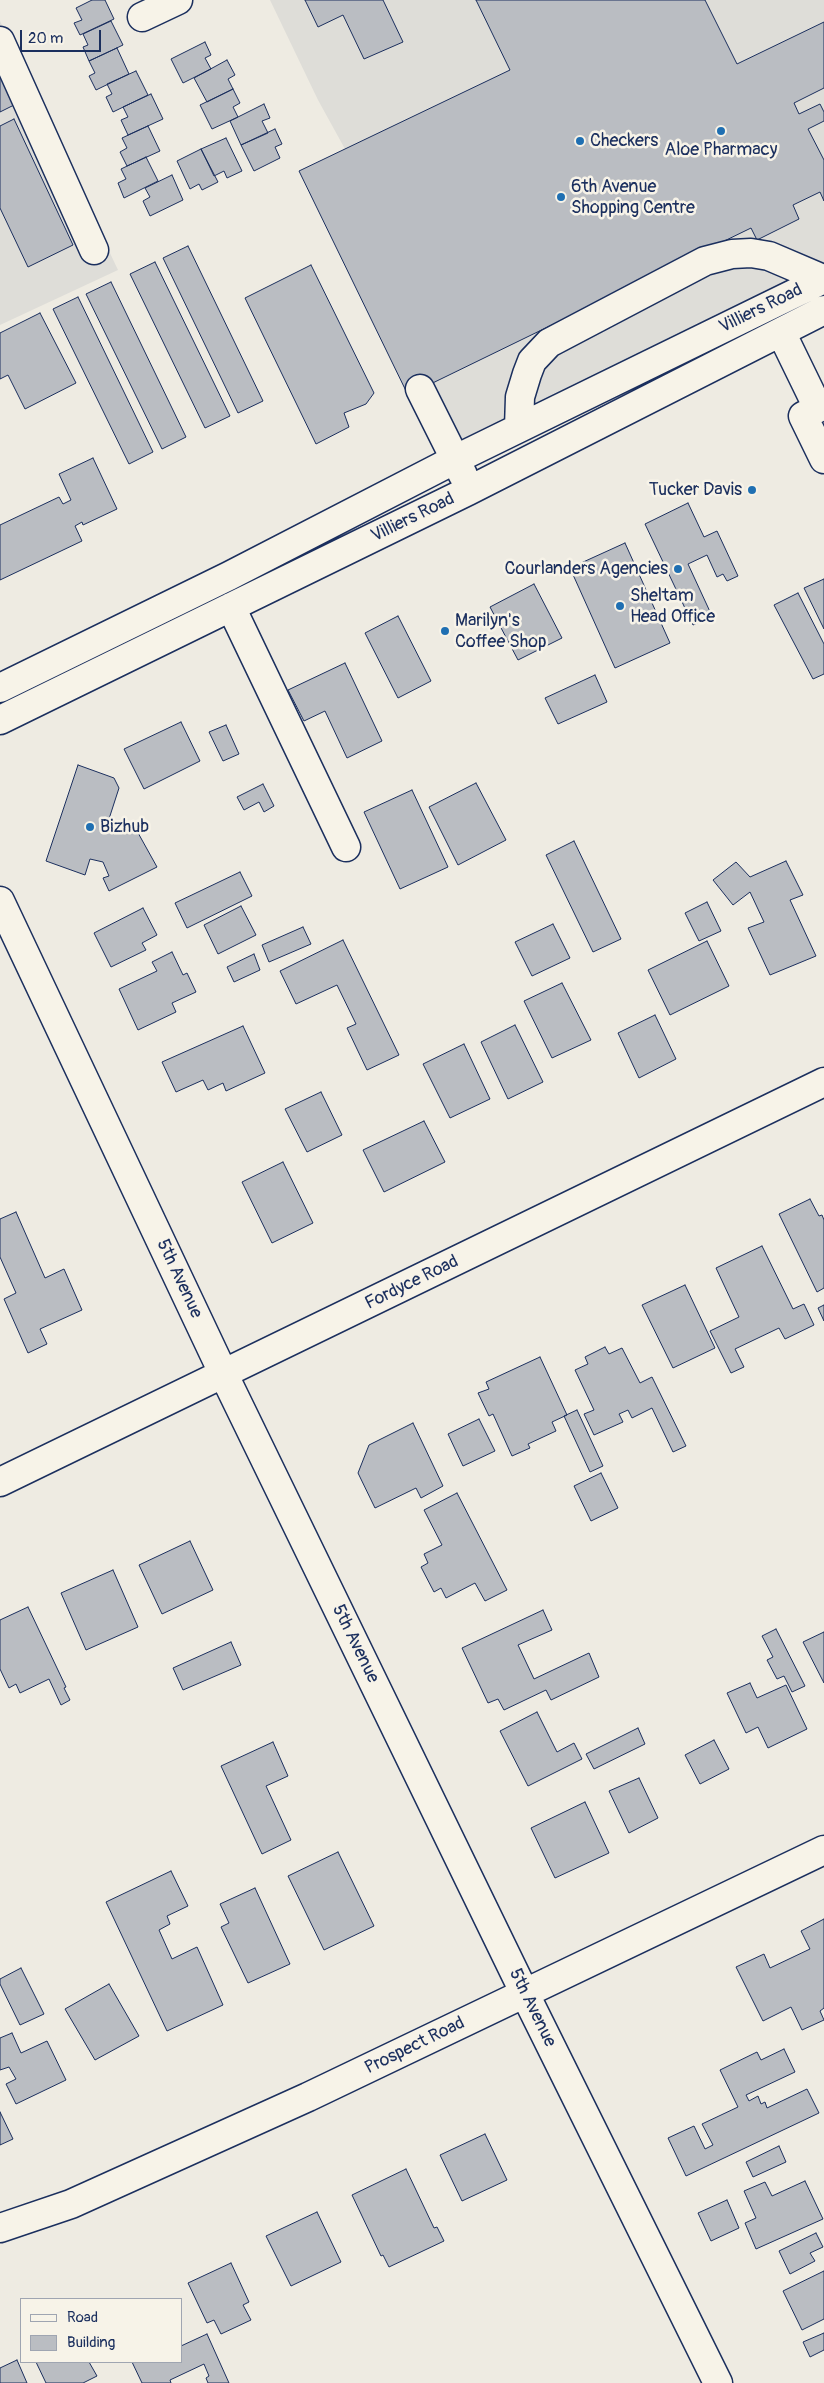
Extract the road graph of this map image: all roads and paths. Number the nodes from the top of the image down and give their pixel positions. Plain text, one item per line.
1 (178, 0) edge
2 (142, 17) dead end
3 (0, 41) edge
4 (94, 250) dead end
5 (823, 279) edge
6 (824, 310) edge
7 (781, 332) junction
8 (420, 390) dead end
9 (821, 407) edge
10 (519, 428) junction
11 (824, 459) edge
12 (454, 460) junction
13 (471, 489) junction
14 (231, 607) junction
15 (0, 688) edge
16 (0, 720) edge
17 (346, 847) dead end
18 (0, 901) edge
19 (824, 1082) edge
20 (224, 1375) junction
21 (0, 1482) edge
22 (824, 1850) edge
23 (525, 1994) junction
24 (0, 2228) edge
25 (718, 2383) edge

1 - 2 street
3 - 4 street
5 - 10 street, Villiers Road
5 - 10 street
6 - 7 street, Villiers Road
7 - 9 street
7 - 13 street, Villiers Road
8 - 12 street
9 - 11 street
10 - 12 street, Villiers Road
12 - 13 street
12 - 15 street, Villiers Road
13 - 14 street, Villiers Road
14 - 16 street, Villiers Road
14 - 17 street
18 - 20 street, 5th Avenue
19 - 20 street, Fordyce Road
20 - 21 street, Fordyce Road
20 - 23 street, 5th Avenue
22 - 23 street, Prospect Road
23 - 24 street, Prospect Road
23 - 25 street, 5th Avenue

